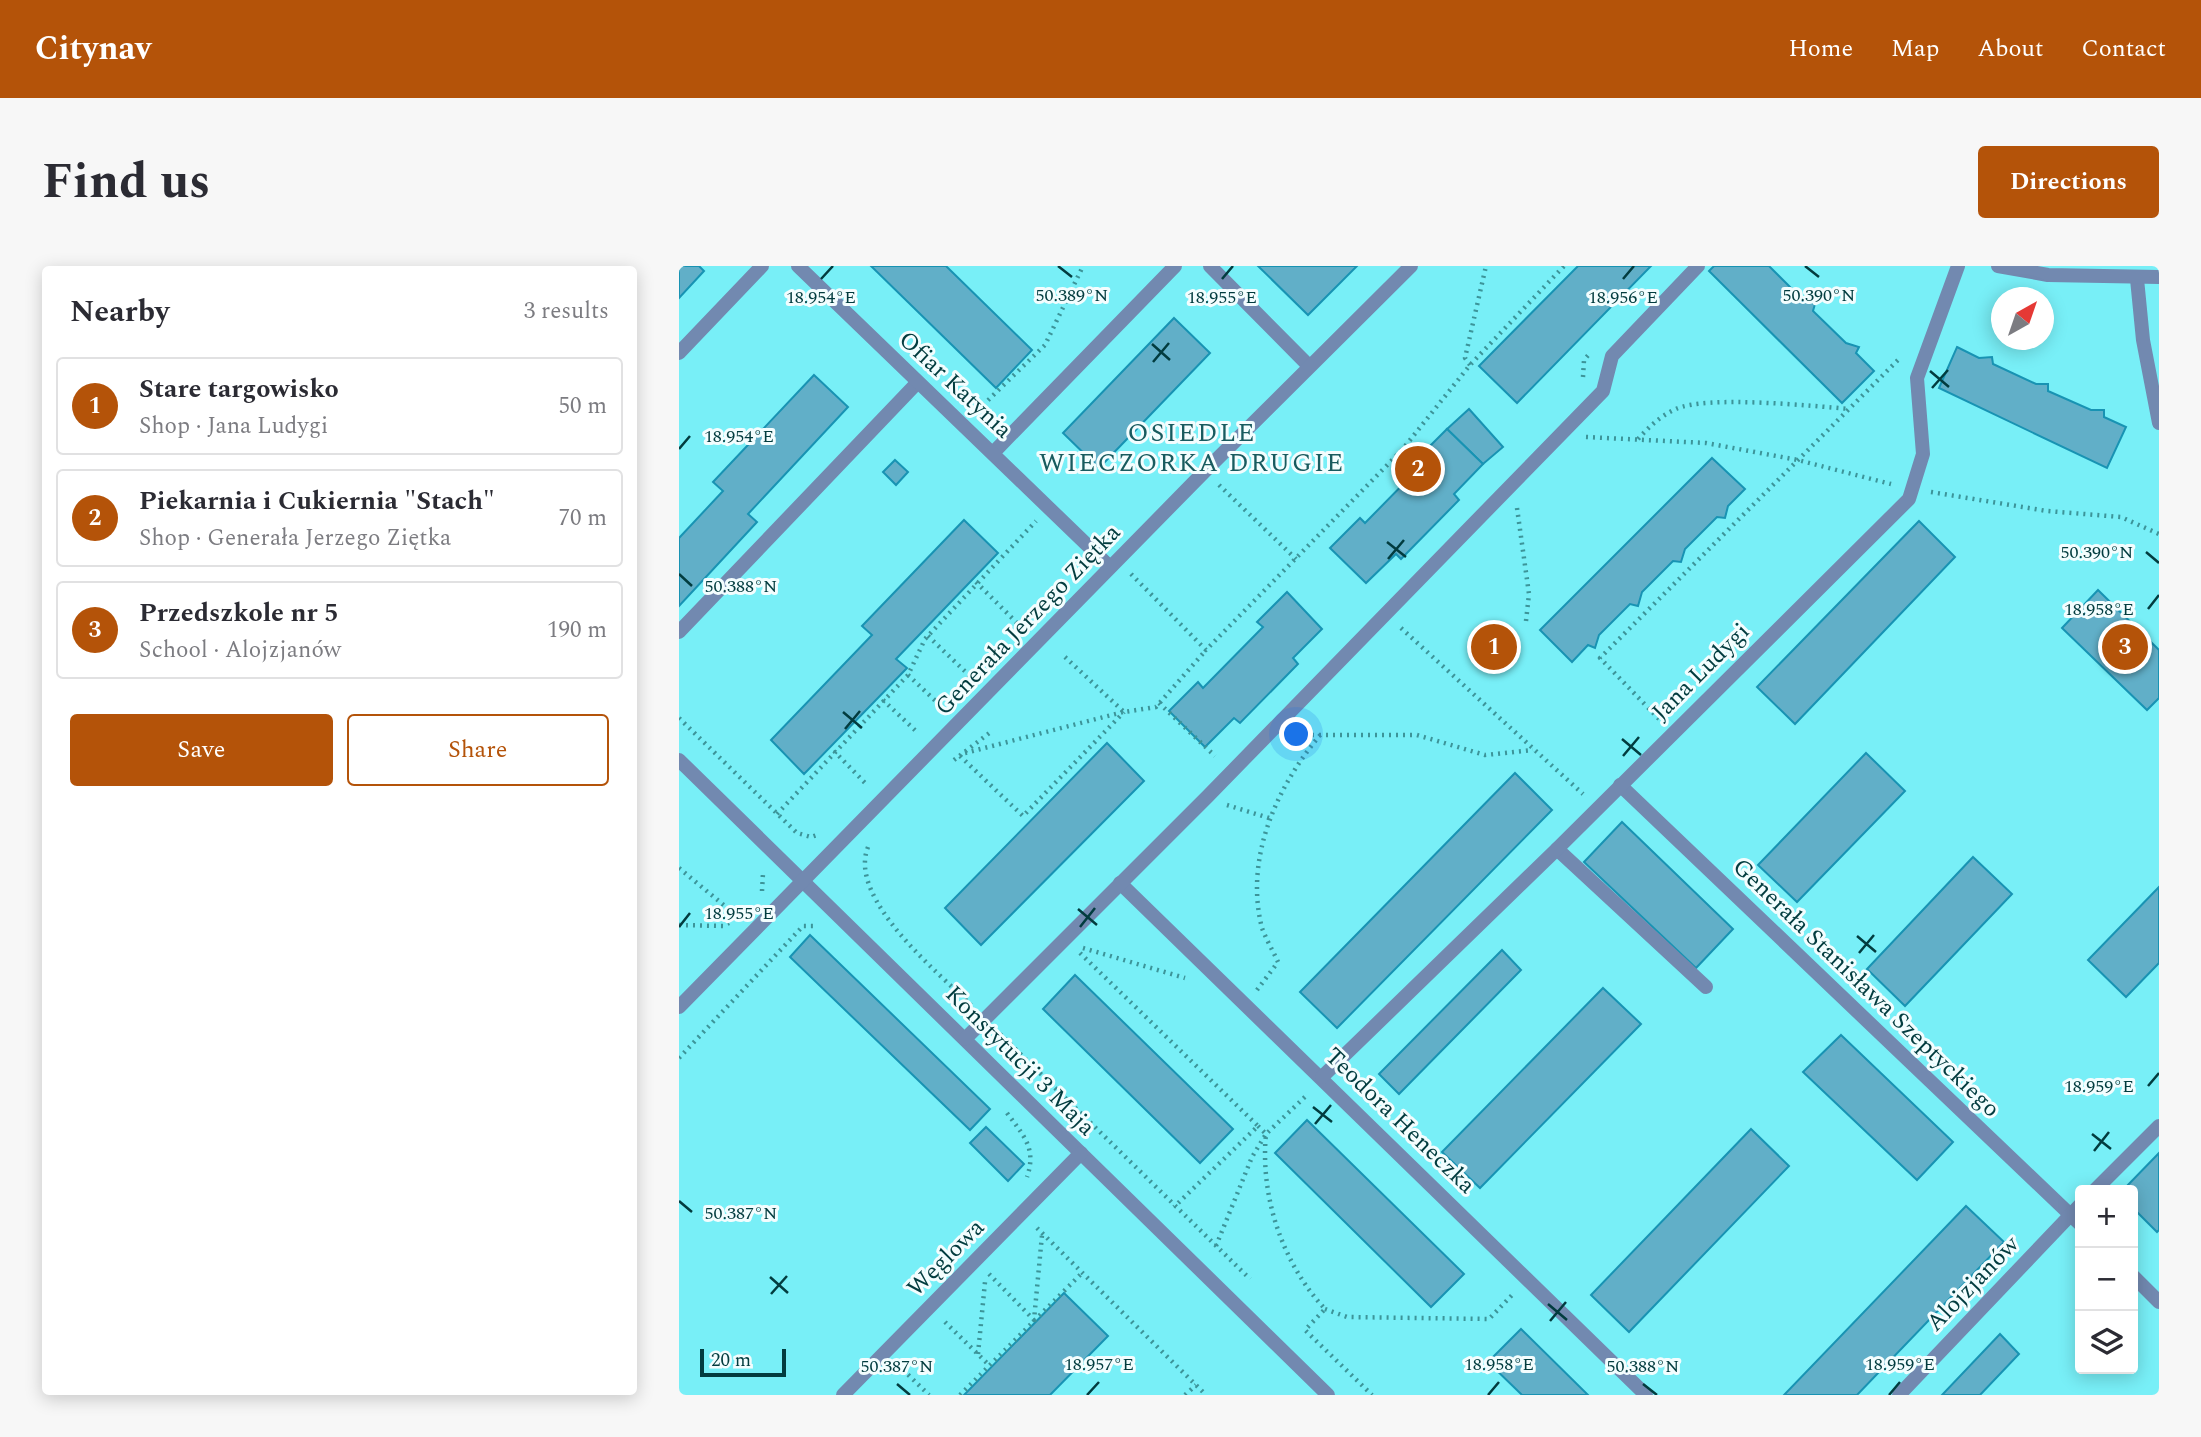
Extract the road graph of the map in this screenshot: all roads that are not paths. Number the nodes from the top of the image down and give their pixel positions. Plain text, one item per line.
1 (762, 266) edge
2 (798, 266) edge
3 (1175, 266) edge
4 (1210, 266) edge
5 (1411, 266) edge
6 (1698, 266) edge
7 (1958, 266) edge
8 (1998, 266) edge
9 (2159, 277) edge
10 (2137, 279) junction
11 (679, 353) edge
12 (1309, 366) junction
13 (917, 383) junction
14 (2159, 423) edge
15 (993, 453) junction
16 (1110, 567) junction
17 (679, 632) edge
18 (679, 760) edge
19 (1619, 785) junction
20 (1557, 849) junction
21 (804, 880) junction
22 (1120, 883) junction
23 (1706, 987) dead end
24 (679, 1007) edge
25 (965, 1039) junction
26 (1319, 1081) junction
27 (2159, 1126) edge
28 (1081, 1153) junction
29 (2100, 1185) edge
30 (2075, 1213) edge
31 (2075, 1217) edge
32 (2138, 1281) edge
33 (2159, 1302) edge
34 (843, 1395) edge
35 (1328, 1395) edge
36 (1646, 1395) edge
37 (1899, 1395) edge

1 - 11 street
2 - 13 street, Ofiar Katynia
3 - 15 street
4 - 12 street
5 - 12 street, Generała Jerzego Ziętka
6 - 22 street
7 - 19 street, Jana Ludygi
8 - 10 street
9 - 10 street
10 - 14 street
12 - 16 street, Generała Jerzego Ziętka
13 - 15 street, Ofiar Katynia
13 - 17 street
15 - 16 street, Ofiar Katynia
16 - 21 street, Generała Jerzego Ziętka
18 - 21 street, Konstytucji 3 Maja
19 - 20 street, Jana Ludygi
19 - 30 street, Generała Stanisława Szeptyckiego
20 - 23 street
20 - 26 street, Jana Ludygi
21 - 24 street, Generała Jerzego Ziętka
21 - 25 street, Konstytucji 3 Maja
22 - 25 street
22 - 26 street, Teodora Heneczka
25 - 28 street, Konstytucji 3 Maja
26 - 36 street, Teodora Heneczka
27 - 29 street
28 - 34 street, Węglowa
28 - 35 street, Konstytucji 3 Maja
31 - 37 street, Alojzjanów
32 - 33 street

